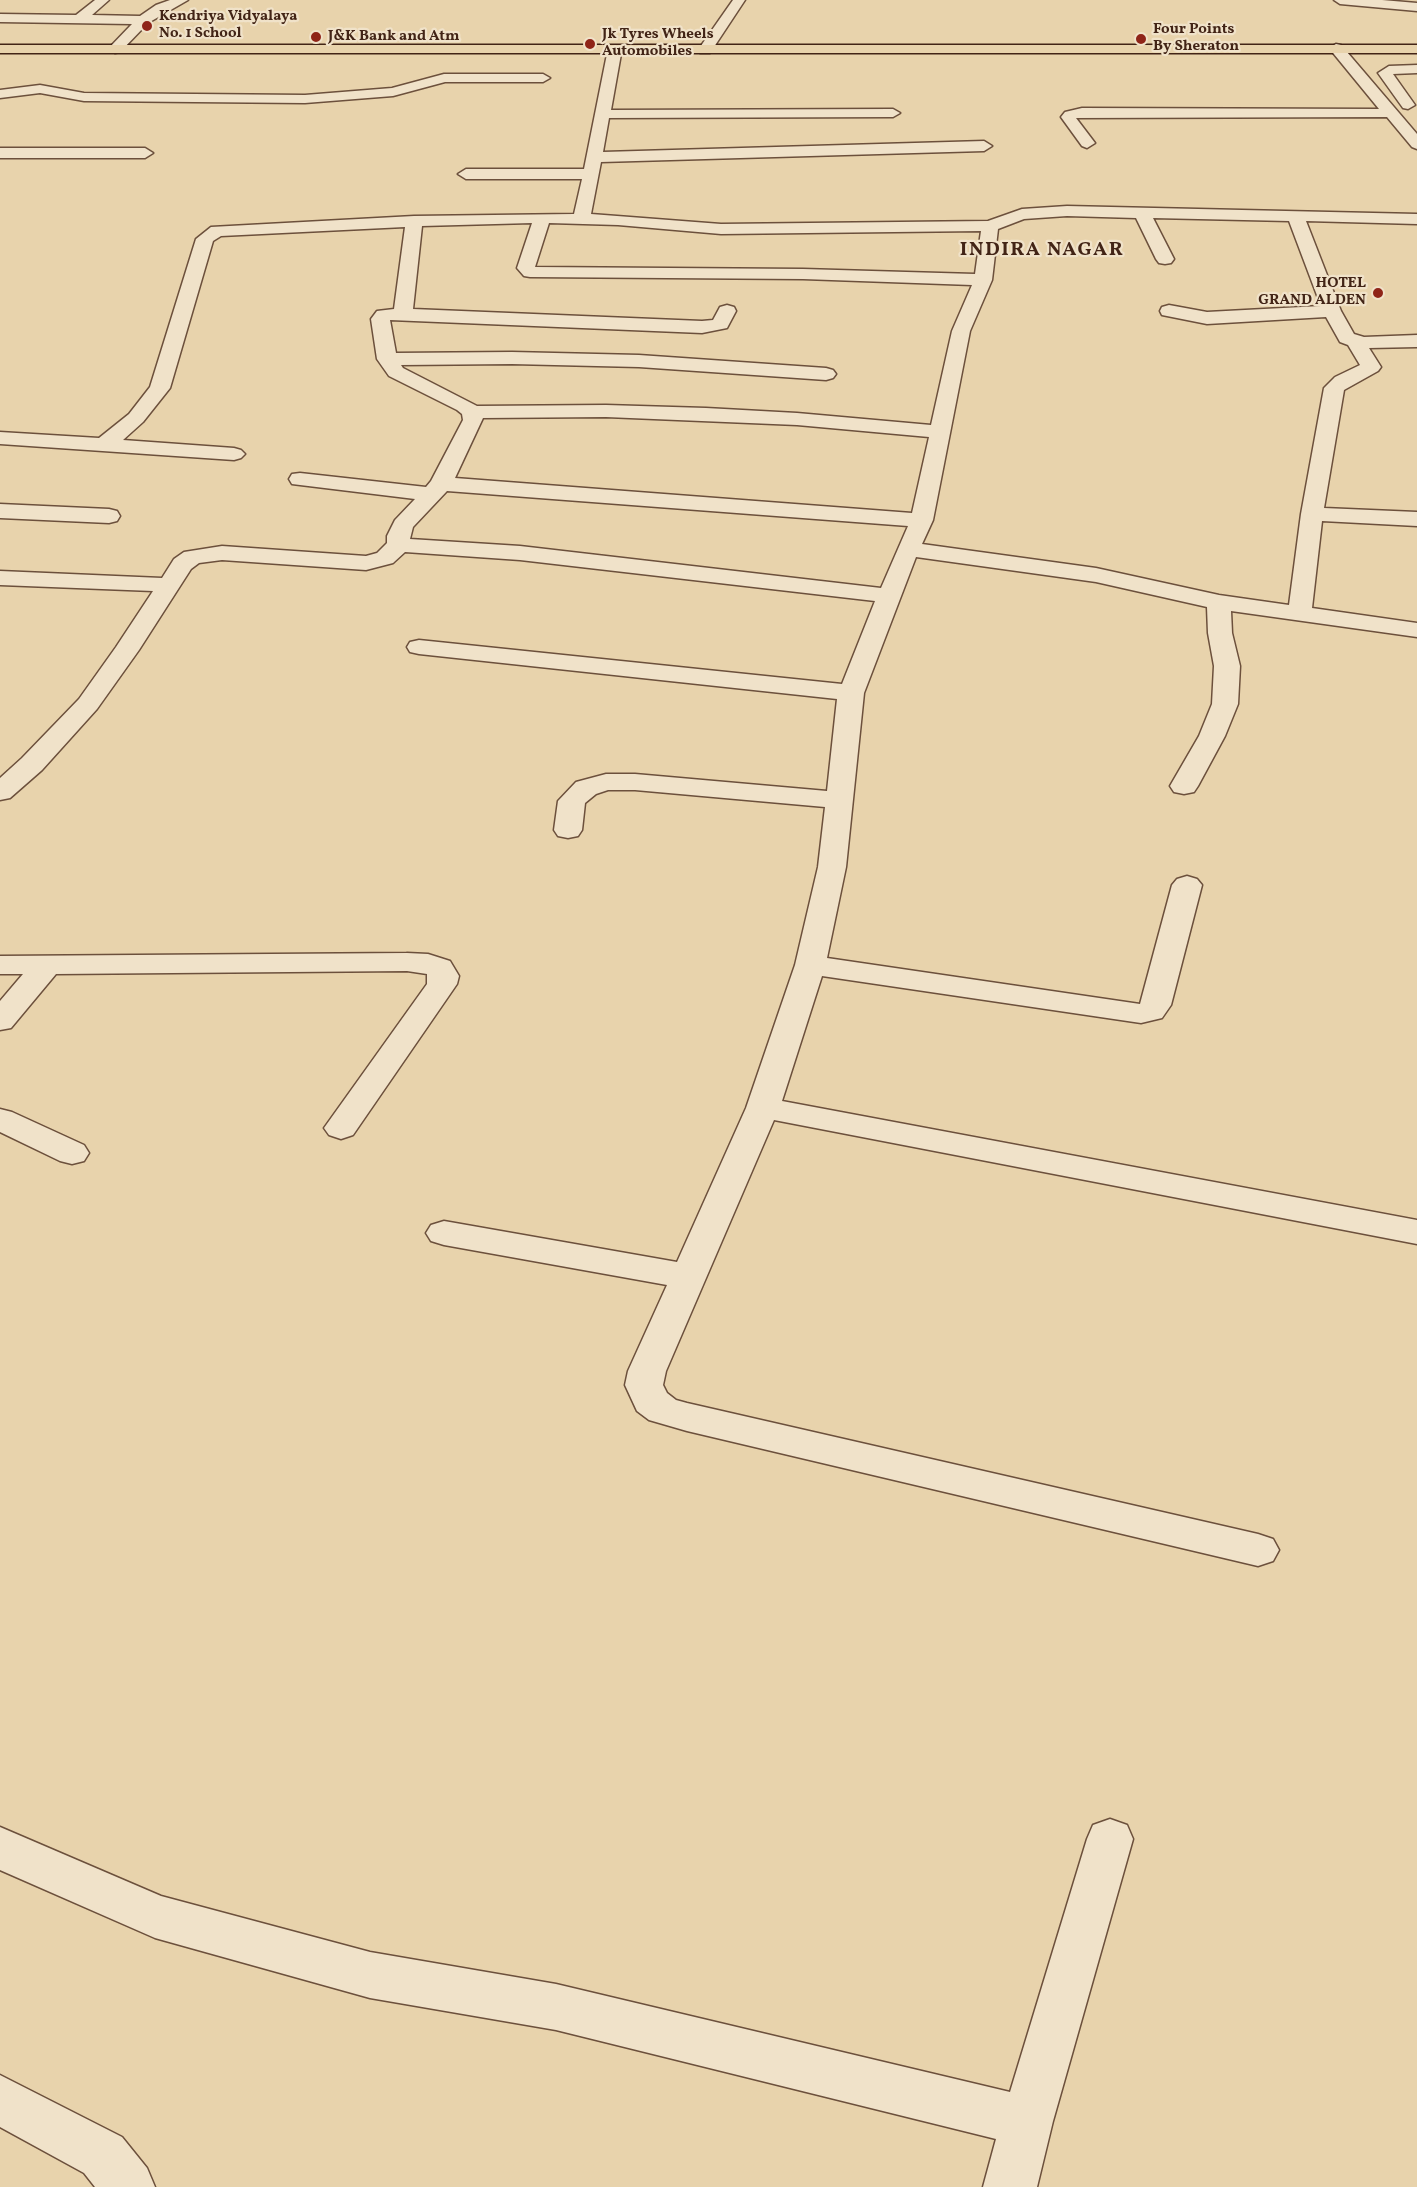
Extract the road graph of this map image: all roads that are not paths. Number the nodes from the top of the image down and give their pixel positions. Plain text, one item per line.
1 (103, 0) edge
2 (182, 0) edge
3 (739, 0) edge
4 (1340, 0) edge
5 (1417, 7) edge
6 (0, 18) edge
7 (79, 19) junction
8 (143, 20) junction
9 (115, 49) junction
10 (1337, 49) junction
11 (1417, 49) edge
12 (0, 50) edge
13 (705, 50) junction
14 (614, 54) junction
15 (0, 55) edge
16 (1417, 69) edge
17 (543, 78) dead end
18 (0, 94) edge
19 (1413, 105) edge
20 (1385, 109) junction
21 (893, 113) dead end
22 (602, 114) junction
23 (1087, 143) dead end
24 (1417, 144) edge
25 (984, 146) dead end
26 (0, 153) edge
27 (145, 153) dead end
28 (594, 157) junction
29 (466, 174) dead end
30 (591, 174) junction
31 (1142, 213) junction
32 (1296, 217) junction
33 (542, 218) junction
34 (582, 218) junction
35 (1417, 219) edge
36 (414, 221) junction
37 (990, 226) junction
38 (1165, 259) dead end
39 (983, 280) junction
40 (726, 311) dead end
41 (1170, 311) dead end
42 (1332, 311) junction
43 (403, 314) junction
44 (1417, 341) edge
45 (1356, 342) junction
46 (387, 359) junction
47 (826, 374) dead end
48 (472, 412) junction
49 (940, 432) junction
50 (0, 438) edge
51 (103, 446) junction
52 (234, 454) dead end
53 (300, 479) dead end
54 (437, 489) junction
55 (0, 511) edge
56 (1312, 514) junction
57 (109, 516) dead end
58 (1417, 519) edge
59 (922, 520) junction
60 (399, 545) junction
61 (908, 549) junction
62 (0, 578) edge
63 (168, 585) junction
64 (890, 596) junction
65 (1219, 602) junction
66 (1300, 612) junction
67 (1417, 630) edge
68 (419, 647) dead end
69 (851, 693) junction
70 (0, 763) edge
71 (32, 764) junction
72 (1184, 786) dead end
73 (0, 792) edge
74 (839, 800) junction
75 (568, 830) dead end
76 (1187, 885) dead end
77 (0, 965) edge
78 (810, 965) junction
79 (46, 966) junction
80 (0, 1021) edge
81 (763, 1108) junction
82 (0, 1119) edge
83 (341, 1128) dead end
84 (72, 1153) dead end
85 (1417, 1232) edge
86 (444, 1233) dead end
87 (689, 1277) junction
88 (1258, 1550) dead end
89 (1110, 1839) dead end
90 (0, 1848) edge
91 (0, 2100) edge
92 (1027, 2121) junction
93 (128, 2187) edge
94 (1010, 2187) edge

1 - 7 street
2 - 8 street
3 - 13 street
4 - 5 street
6 - 7 street
7 - 8 street
8 - 9 street
9 - 12 highway
9 - 13 highway
10 - 11 highway
10 - 13 highway
10 - 14 highway
10 - 20 street
14 - 15 highway
14 - 22 street
16 - 19 street
17 - 18 street
19 - 20 street
20 - 23 street
20 - 24 street
21 - 22 street
22 - 28 street
25 - 28 street
26 - 27 street
28 - 30 street
29 - 30 street
30 - 34 street
31 - 32 street
31 - 37 street
31 - 38 street
32 - 35 street
32 - 42 street
33 - 34 street
33 - 36 street
33 - 39 street
34 - 37 street
36 - 43 street
36 - 51 street
37 - 39 street
39 - 49 street
40 - 43 street
41 - 42 street
42 - 45 street
43 - 46 street
44 - 45 street
45 - 56 street
46 - 47 street
46 - 48 street
48 - 49 street
48 - 54 street
49 - 59 street
50 - 51 street
51 - 52 street
53 - 54 street
54 - 59 street
54 - 60 street
55 - 57 street
56 - 58 street
56 - 66 street
59 - 61 street
60 - 63 street
60 - 64 street
61 - 64 street
61 - 65 street
62 - 63 street
63 - 71 street
64 - 69 street
65 - 66 street
65 - 72 street
66 - 67 street
68 - 69 street
69 - 74 street
70 - 71 street
71 - 73 street
74 - 75 street
74 - 78 street
76 - 78 street
77 - 79 street
78 - 81 street
79 - 80 street
79 - 83 street
81 - 85 street
81 - 87 street
82 - 84 street
86 - 87 street
87 - 88 street
89 - 92 street
90 - 92 street
91 - 93 street
92 - 94 street

